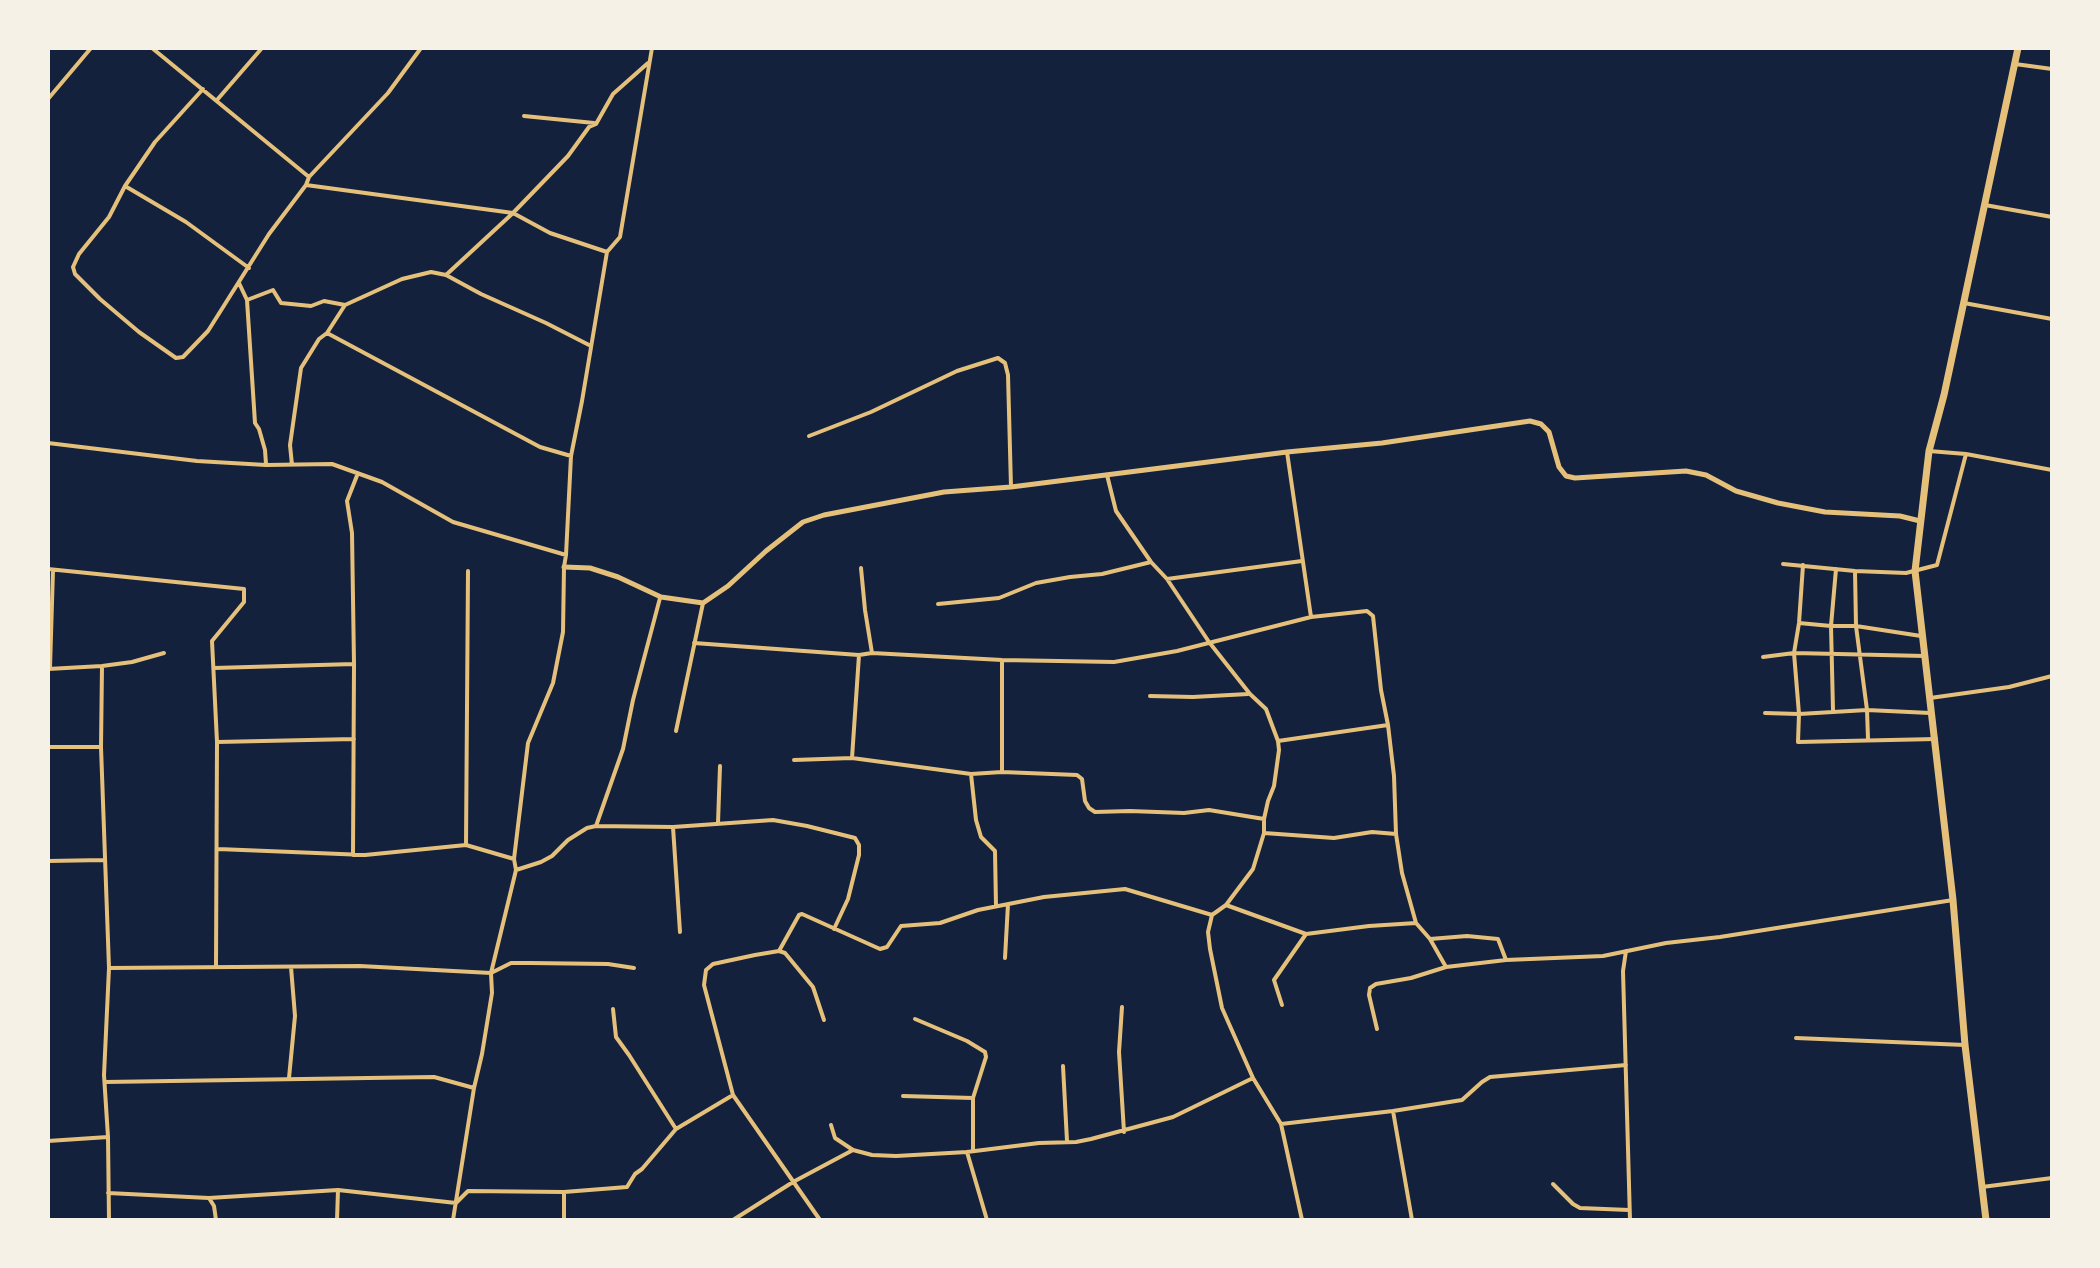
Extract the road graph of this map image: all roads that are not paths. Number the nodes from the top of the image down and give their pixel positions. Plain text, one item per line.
1 (91, 48) edge
2 (152, 48) edge
3 (262, 48) edge
4 (421, 48) edge
5 (652, 48) edge
6 (2018, 48) edge
7 (650, 61) junction
8 (2015, 64) junction
9 (2052, 69) edge
10 (203, 89) junction
11 (48, 99) edge
12 (217, 100) junction
13 (524, 116) dead end
14 (596, 124) junction
15 (309, 177) junction
16 (306, 185) junction
17 (125, 186) junction
18 (1985, 205) junction
19 (513, 213) junction
20 (2052, 217) edge
21 (607, 252) junction
22 (249, 268) junction
23 (446, 275) junction
24 (239, 283) junction
25 (247, 300) junction
26 (1964, 303) junction
27 (345, 305) junction
28 (2052, 319) edge
29 (327, 333) junction
30 (591, 346) junction
31 (809, 436) dead end
32 (48, 443) edge
33 (1929, 451) junction
34 (1287, 452) junction
35 (1966, 454) junction
36 (571, 456) junction
37 (266, 465) junction
38 (292, 465) junction
39 (2052, 470) edge
40 (358, 473) junction
41 (1107, 475) junction
42 (1011, 487) junction
43 (1920, 521) junction
44 (566, 555) junction
45 (1302, 561) junction
46 (1151, 562) junction
47 (1783, 564) dead end
48 (1803, 565) junction
49 (564, 567) junction
50 (861, 568) dead end
51 (1836, 569) junction
52 (50, 570) edge
53 (468, 571) dead end
54 (1855, 571) junction
55 (1915, 571) junction
56 (1167, 579) junction
57 (661, 597) junction
58 (703, 603) junction
59 (938, 604) dead end
60 (1311, 617) junction
61 (1799, 623) junction
62 (1831, 626) junction
63 (1856, 626) junction
64 (1921, 636) junction
65 (1209, 642) junction
66 (694, 643) junction
67 (164, 653) dead end
68 (872, 653) junction
69 (1794, 653) junction
70 (859, 655) junction
71 (1831, 655) junction
72 (1861, 655) junction
73 (1925, 656) junction
74 (1763, 657) dead end
75 (1002, 660) junction
76 (354, 664) junction
77 (102, 666) junction
78 (214, 668) junction
79 (49, 669) edge
80 (2052, 676) edge
81 (1250, 694) junction
82 (1150, 696) dead end
83 (1930, 698) junction
84 (1867, 710) junction
85 (1833, 711) junction
86 (1765, 713) dead end
87 (1933, 713) junction
88 (1799, 714) junction
89 (1388, 725) junction
90 (676, 731) dead end
91 (354, 739) junction
92 (1868, 739) junction
93 (1936, 739) junction
94 (1278, 741) junction
95 (217, 742) junction
96 (48, 747) edge
97 (101, 747) junction
98 (852, 758) junction
99 (794, 760) dead end
100 (720, 766) dead end
101 (1002, 772) junction
102 (971, 774) junction
103 (1264, 819) junction
104 (718, 823) junction
105 (596, 826) junction
106 (673, 827) junction
107 (1264, 833) junction
108 (1396, 834) junction
109 (466, 845) junction
110 (218, 849) junction
111 (353, 855) junction
112 (514, 859) junction
113 (104, 860) junction
114 (48, 861) edge
115 (516, 870) junction
116 (1953, 900) junction
117 (1008, 904) junction
118 (1226, 905) junction
119 (996, 906) junction
120 (1212, 915) junction
121 (1416, 923) junction
122 (834, 929) junction
123 (680, 932) dead end
124 (1306, 934) junction
125 (1430, 939) junction
126 (779, 951) junction
127 (1626, 951) junction
128 (1005, 958) dead end
129 (1506, 960) junction
130 (216, 966) junction
131 (291, 967) junction
132 (1446, 967) junction
133 (109, 968) junction
134 (634, 968) dead end
135 (491, 973) junction
136 (1282, 1005) dead end
137 (1122, 1007) dead end
138 (613, 1009) dead end
139 (915, 1019) dead end
140 (824, 1020) dead end
141 (1377, 1029) dead end
142 (1796, 1038) dead end
143 (1965, 1045) junction
144 (1626, 1065) junction
145 (1063, 1066) dead end
146 (289, 1078) junction
147 (1253, 1078) junction
148 (105, 1082) junction
149 (474, 1088) junction
150 (733, 1095) junction
151 (903, 1096) dead end
152 (973, 1098) junction
153 (1393, 1111) junction
154 (1281, 1124) junction
155 (831, 1125) dead end
156 (676, 1129) junction
157 (1124, 1132) junction
158 (108, 1137) junction
159 (48, 1141) edge
160 (1067, 1141) junction
161 (853, 1150) junction
162 (970, 1152) junction
163 (2052, 1178) edge
164 (793, 1182) junction
165 (1553, 1184) dead end
166 (1982, 1187) junction
167 (338, 1190) junction
168 (564, 1192) junction
169 (108, 1193) junction
170 (209, 1198) junction
171 (456, 1203) junction
172 (1629, 1210) junction
173 (109, 1220) edge
174 (216, 1220) edge
175 (337, 1220) edge
176 (453, 1220) edge
177 (564, 1220) edge
178 (733, 1220) edge
179 (820, 1220) edge
180 (987, 1220) edge
181 (1302, 1220) edge
182 (1412, 1220) edge
183 (1630, 1220) edge
184 (1986, 1220) edge

1 - 11 street
2 - 10 street
3 - 12 street
4 - 15 street
5 - 7 street
6 - 8 highway
7 - 14 street
7 - 21 street
8 - 9 street
8 - 18 highway
10 - 12 street
10 - 17 street
12 - 15 street
13 - 14 street
14 - 19 street
15 - 16 street
16 - 19 street
16 - 22 street
17 - 22 street
17 - 24 street
18 - 20 street
18 - 26 highway
19 - 21 street
19 - 23 street
21 - 30 street
22 - 24 street
23 - 27 street
23 - 30 street
24 - 25 street
25 - 27 street
25 - 37 street
26 - 28 street
26 - 33 highway
27 - 29 street
29 - 36 street
29 - 38 street
30 - 36 street
31 - 42 street
32 - 37 street
33 - 35 street
33 - 43 highway
34 - 41 street
34 - 43 street
34 - 45 street
35 - 39 street
35 - 55 street
36 - 44 street
37 - 38 street
38 - 40 street
40 - 44 street
40 - 76 street
41 - 42 street
41 - 46 street
42 - 58 street
43 - 55 highway
44 - 49 street
45 - 56 street
45 - 60 street
46 - 56 street
46 - 59 street
47 - 48 street
48 - 51 street
48 - 61 street
49 - 57 street
49 - 112 street
50 - 68 street
51 - 54 street
51 - 62 street
52 - 78 street
52 - 79 street
53 - 109 street
54 - 55 street
54 - 63 street
55 - 64 highway
56 - 65 street
57 - 58 street
57 - 105 street
58 - 66 street
60 - 65 street
60 - 89 street
61 - 62 street
61 - 69 street
62 - 63 street
62 - 71 street
63 - 64 street
63 - 72 street
64 - 73 highway
65 - 75 street
65 - 81 street
66 - 70 street
66 - 90 street
67 - 77 street
68 - 70 street
68 - 75 street
69 - 71 street
69 - 74 street
69 - 88 street
70 - 98 street
71 - 72 street
71 - 85 street
72 - 73 street
72 - 84 street
73 - 83 highway
75 - 101 street
76 - 78 street
76 - 91 street
77 - 79 street
77 - 97 street
78 - 95 street
80 - 83 street
81 - 82 street
81 - 94 street
83 - 87 highway
84 - 85 street
84 - 87 street
84 - 92 street
85 - 88 street
86 - 88 street
87 - 93 highway
88 - 92 street
89 - 94 street
89 - 108 street
91 - 95 street
91 - 111 street
92 - 93 street
93 - 116 highway
94 - 103 street
95 - 110 street
96 - 97 street
97 - 113 street
98 - 99 street
98 - 102 street
100 - 104 street
101 - 102 street
101 - 103 street
102 - 119 street
103 - 107 street
104 - 106 street
104 - 122 street
105 - 106 street
105 - 115 street
106 - 123 street
107 - 108 street
107 - 118 street
108 - 121 street
109 - 111 street
109 - 112 street
110 - 111 street
110 - 130 street
112 - 115 street
113 - 114 street
113 - 133 street
115 - 135 street
116 - 127 street
116 - 143 highway
117 - 119 street
117 - 120 street
117 - 128 street
118 - 120 street
118 - 124 street
119 - 122 street
120 - 147 street
121 - 124 street
121 - 125 street
122 - 126 street
124 - 136 street
125 - 129 street
125 - 132 street
126 - 140 street
126 - 150 street
127 - 129 street
127 - 144 street
129 - 132 street
130 - 131 street
130 - 133 street
131 - 135 street
131 - 146 street
132 - 141 street
133 - 148 street
134 - 135 street
135 - 149 street
137 - 157 street
138 - 156 street
139 - 152 street
142 - 143 street
143 - 166 highway
144 - 153 street
144 - 172 street
145 - 160 street
146 - 148 street
146 - 149 street
147 - 154 street
147 - 157 street
148 - 158 street
149 - 171 street
150 - 156 street
150 - 164 street
151 - 152 street
152 - 162 street
153 - 154 street
153 - 182 street
154 - 181 street
155 - 161 street
156 - 168 street
157 - 160 street
158 - 159 street
158 - 169 street
160 - 162 street
161 - 162 street
161 - 164 street
162 - 180 street
163 - 166 street
164 - 178 street
164 - 179 street
165 - 172 street
166 - 184 highway
167 - 170 street
167 - 171 street
167 - 175 street
168 - 171 street
168 - 177 street
169 - 170 street
169 - 173 street
170 - 174 street
171 - 176 street
172 - 183 street

